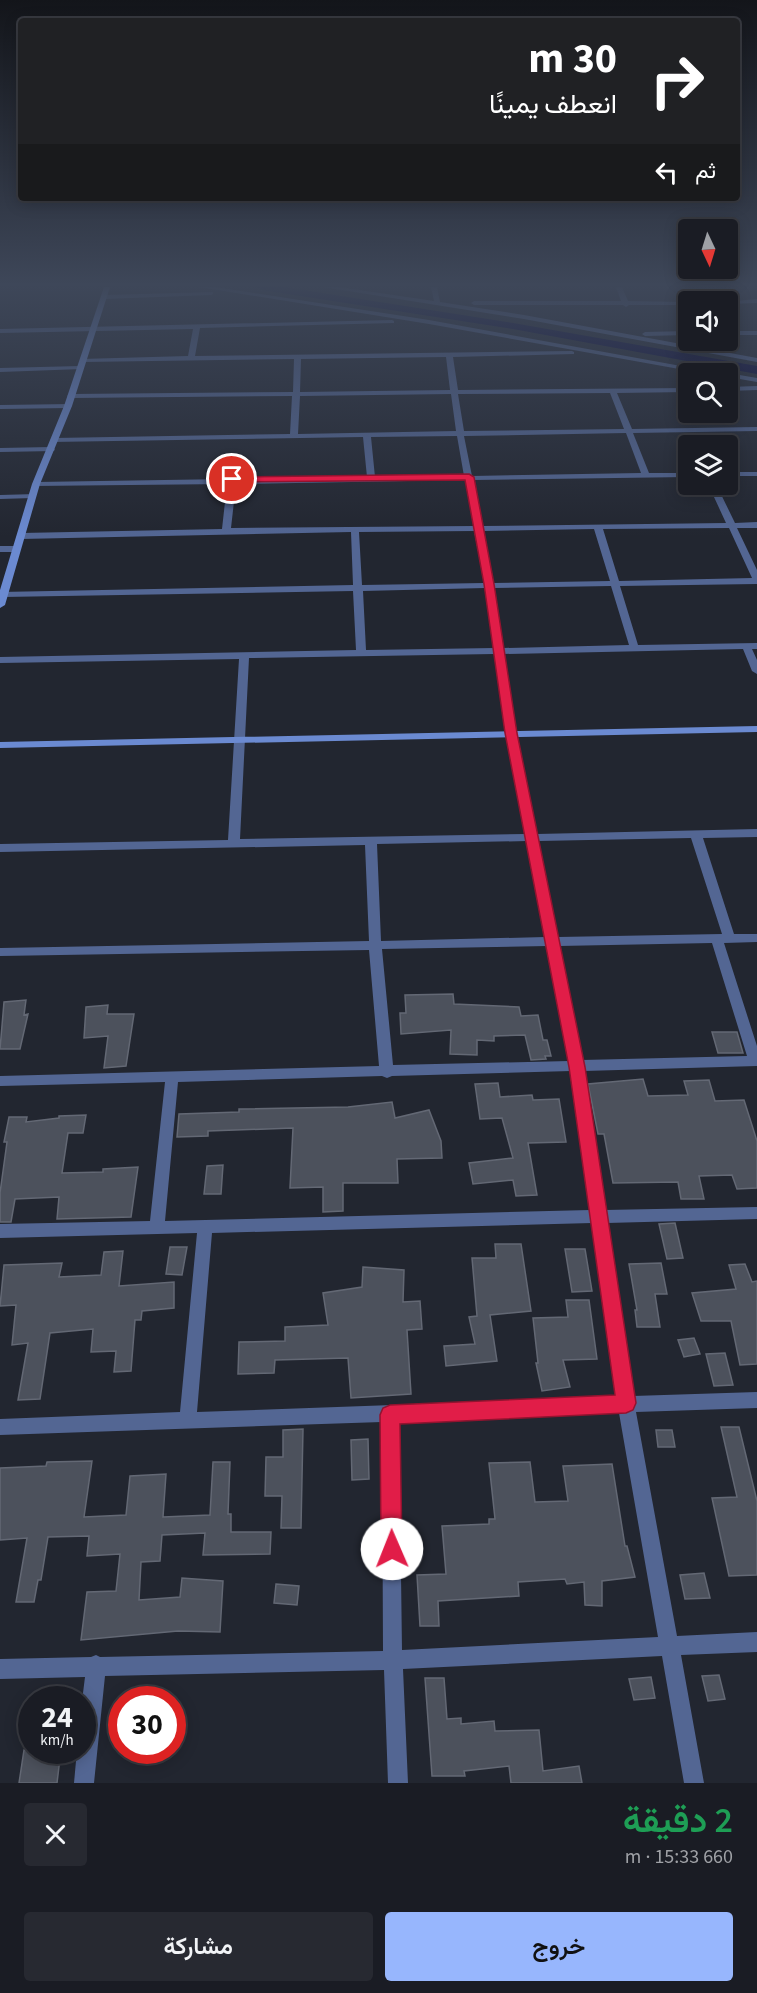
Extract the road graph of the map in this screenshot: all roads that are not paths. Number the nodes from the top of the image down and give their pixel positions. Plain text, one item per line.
1 (79, 370) edge
2 (297, 370) edge
3 (451, 370) edge
4 (738, 377) edge
5 (757, 380) edge
6 (757, 388) edge
7 (738, 389) edge
8 (678, 390) edge
9 (613, 391) junction
10 (453, 392) junction
11 (296, 394) junction
12 (71, 396) junction
13 (68, 406) junction
14 (0, 407) edge
15 (757, 429) edge
16 (630, 430) junction
17 (460, 433) junction
18 (368, 435) junction
19 (294, 436) junction
20 (54, 440) junction
21 (51, 449) junction
22 (0, 450) edge
23 (678, 474) edge
24 (738, 474) edge
25 (757, 474) edge
26 (646, 475) junction
27 (469, 477) junction
28 (371, 478) junction
29 (232, 479) junction
30 (36, 484) junction
31 (717, 495) edge
32 (33, 496) junction
33 (0, 497) edge
34 (731, 525) junction
35 (757, 525) edge
36 (598, 527) junction
37 (479, 528) junction
38 (355, 530) junction
39 (226, 531) junction
40 (21, 536) junction
41 (0, 549) edge
42 (17, 549) junction
43 (757, 580) edge
44 (616, 582) junction
45 (489, 584) junction
46 (360, 587) junction
47 (3, 594) junction
48 (0, 605) edge
49 (746, 646) junction
50 (757, 646) edge
51 (634, 647) junction
52 (498, 650) junction
53 (361, 652) junction
54 (244, 655) junction
55 (0, 660) edge
56 (757, 671) edge
57 (757, 729) edge
58 (511, 733) junction
59 (240, 739) junction
60 (0, 745) edge
61 (757, 833) edge
62 (696, 835) junction
63 (532, 837) junction
64 (371, 840) junction
65 (234, 842) junction
66 (0, 849) edge
67 (757, 938) edge
68 (723, 939) junction
69 (551, 940) junction
70 (375, 944) junction
71 (0, 952) edge
72 (756, 1061) edge
73 (577, 1067) junction
74 (387, 1073) junction
75 (172, 1077) junction
76 (0, 1081) edge
77 (757, 1213) edge
78 (597, 1217) junction
79 (205, 1225) junction
80 (157, 1227) junction
81 (0, 1232) edge
82 (757, 1400) edge
83 (626, 1403) junction
84 (390, 1415) junction
85 (188, 1419) junction
86 (0, 1427) edge
87 (757, 1642) edge
88 (671, 1645) junction
89 (393, 1660) junction
90 (96, 1665) junction
91 (0, 1670) edge
92 (84, 1783) edge
93 (398, 1783) edge
94 (694, 1783) edge

1 - 12 street
2 - 11 street
3 - 10 street
4 - 5 street
6 - 7 street
8 - 9 street
9 - 10 street
9 - 16 street
10 - 11 street
10 - 17 street
11 - 12 street
11 - 19 street
12 - 13 street
13 - 14 street
13 - 20 street
15 - 16 street
16 - 17 street
16 - 26 street
17 - 18 street
17 - 27 street
18 - 19 street
18 - 28 street
19 - 20 street
20 - 21 street
21 - 22 street
21 - 30 street
23 - 26 street
24 - 25 street
26 - 27 street
27 - 28 street
27 - 37 street
28 - 29 street
29 - 30 street
29 - 39 street
30 - 32 street
31 - 34 street
32 - 33 street
32 - 40 street
34 - 35 street
34 - 36 street
34 - 43 street
36 - 37 street
36 - 44 street
37 - 38 street
37 - 45 street
38 - 39 street
38 - 46 street
39 - 40 street
40 - 42 street
41 - 42 street
42 - 47 street
43 - 44 street
44 - 45 street
44 - 51 street
45 - 46 street
45 - 52 street
46 - 47 street
46 - 53 street
47 - 48 street
49 - 50 street
49 - 51 street
49 - 56 street
51 - 52 street
52 - 53 street
52 - 58 street
53 - 54 street
54 - 55 street
54 - 59 street
57 - 58 street
58 - 59 street
58 - 63 street
59 - 60 street
59 - 65 street
61 - 62 street
62 - 63 street
62 - 68 street
63 - 64 street
63 - 69 street
64 - 65 street
64 - 70 street
65 - 66 street
67 - 68 street
68 - 69 street
68 - 72 street
69 - 70 street
69 - 73 street
70 - 71 street
70 - 74 street
72 - 73 street
73 - 74 street
73 - 78 street
74 - 75 street
75 - 76 street
75 - 80 street
77 - 78 street
78 - 79 street
78 - 83 street
79 - 80 street
79 - 85 street
80 - 81 street
82 - 83 street
83 - 84 street
83 - 88 street
84 - 85 street
84 - 89 street
85 - 86 street
87 - 88 street
88 - 89 street
88 - 94 street
89 - 90 street
89 - 93 street
90 - 91 street
90 - 92 street

